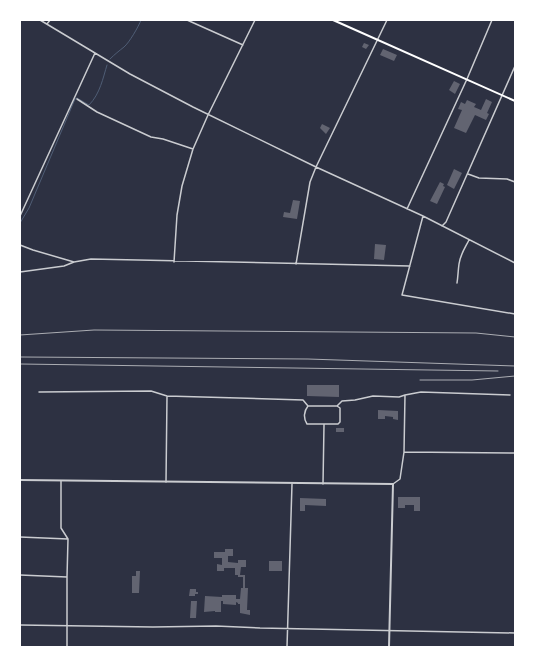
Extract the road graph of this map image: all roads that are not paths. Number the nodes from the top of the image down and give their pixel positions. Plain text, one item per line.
1 (40, 20) edge
2 (50, 20) edge
3 (187, 20) edge
4 (255, 20) edge
5 (333, 20) edge
6 (387, 20) edge
7 (492, 20) edge
8 (47, 24) junction
9 (378, 39) junction
10 (242, 45) junction
11 (95, 53) junction
12 (515, 66) edge
13 (466, 79) junction
14 (503, 96) junction
15 (77, 100) dead end
16 (515, 101) edge
17 (208, 115) junction
18 (192, 149) junction
19 (316, 167) junction
20 (468, 174) junction
21 (515, 182) edge
22 (407, 209) junction
23 (20, 216) edge
24 (423, 216) junction
25 (442, 226) junction
26 (469, 240) junction
27 (20, 245) edge
28 (74, 262) junction
29 (174, 262) junction
30 (515, 263) edge
31 (296, 264) junction
32 (410, 266) junction
33 (20, 272) edge
34 (457, 283) dead end
35 (515, 314) edge
36 (39, 392) dead end
37 (406, 395) junction
38 (510, 395) dead end
39 (167, 396) junction
40 (308, 406) junction
41 (337, 406) junction
42 (324, 425) junction
43 (404, 452) junction
44 (515, 454) edge
45 (20, 480) edge
46 (61, 481) junction
47 (166, 482) junction
48 (292, 484) junction
49 (323, 484) junction
50 (393, 484) junction
51 (20, 537) edge
52 (68, 539) junction
53 (20, 575) edge
54 (67, 577) junction
55 (20, 625) edge
56 (67, 626) junction
57 (287, 628) junction
58 (388, 631) junction
59 (515, 633) edge
60 (67, 647) edge
61 (287, 647) edge
62 (389, 647) edge

1 - 8 street
2 - 8 street
3 - 10 street
4 - 10 street
5 - 9 main road
6 - 9 street
7 - 13 street
8 - 11 street
9 - 13 main road
9 - 19 street
10 - 17 street
11 - 17 street
11 - 23 street
12 - 14 street
13 - 14 main road
13 - 22 street
14 - 16 main road
14 - 20 street
15 - 18 street
17 - 18 street
17 - 19 street
18 - 29 street
19 - 22 street
19 - 31 street
20 - 21 street
20 - 25 street
22 - 24 street
24 - 25 street
24 - 32 street
25 - 26 street
26 - 30 street
26 - 34 street
27 - 28 street
28 - 29 street
28 - 33 street
29 - 31 street
31 - 32 street
32 - 35 street
36 - 39 street
37 - 38 street
37 - 41 street
37 - 43 street
39 - 40 street
39 - 47 street
40 - 41 street
40 - 42 street
41 - 42 street
42 - 49 street
43 - 44 street
43 - 50 street
45 - 46 street
46 - 47 street
46 - 52 street
47 - 48 street
48 - 49 street
48 - 57 street
49 - 50 street
50 - 58 street
51 - 52 street
52 - 54 street
53 - 54 street
54 - 56 street
55 - 56 street
56 - 57 street
56 - 60 street
57 - 58 street
57 - 61 street
58 - 59 street
58 - 62 street

